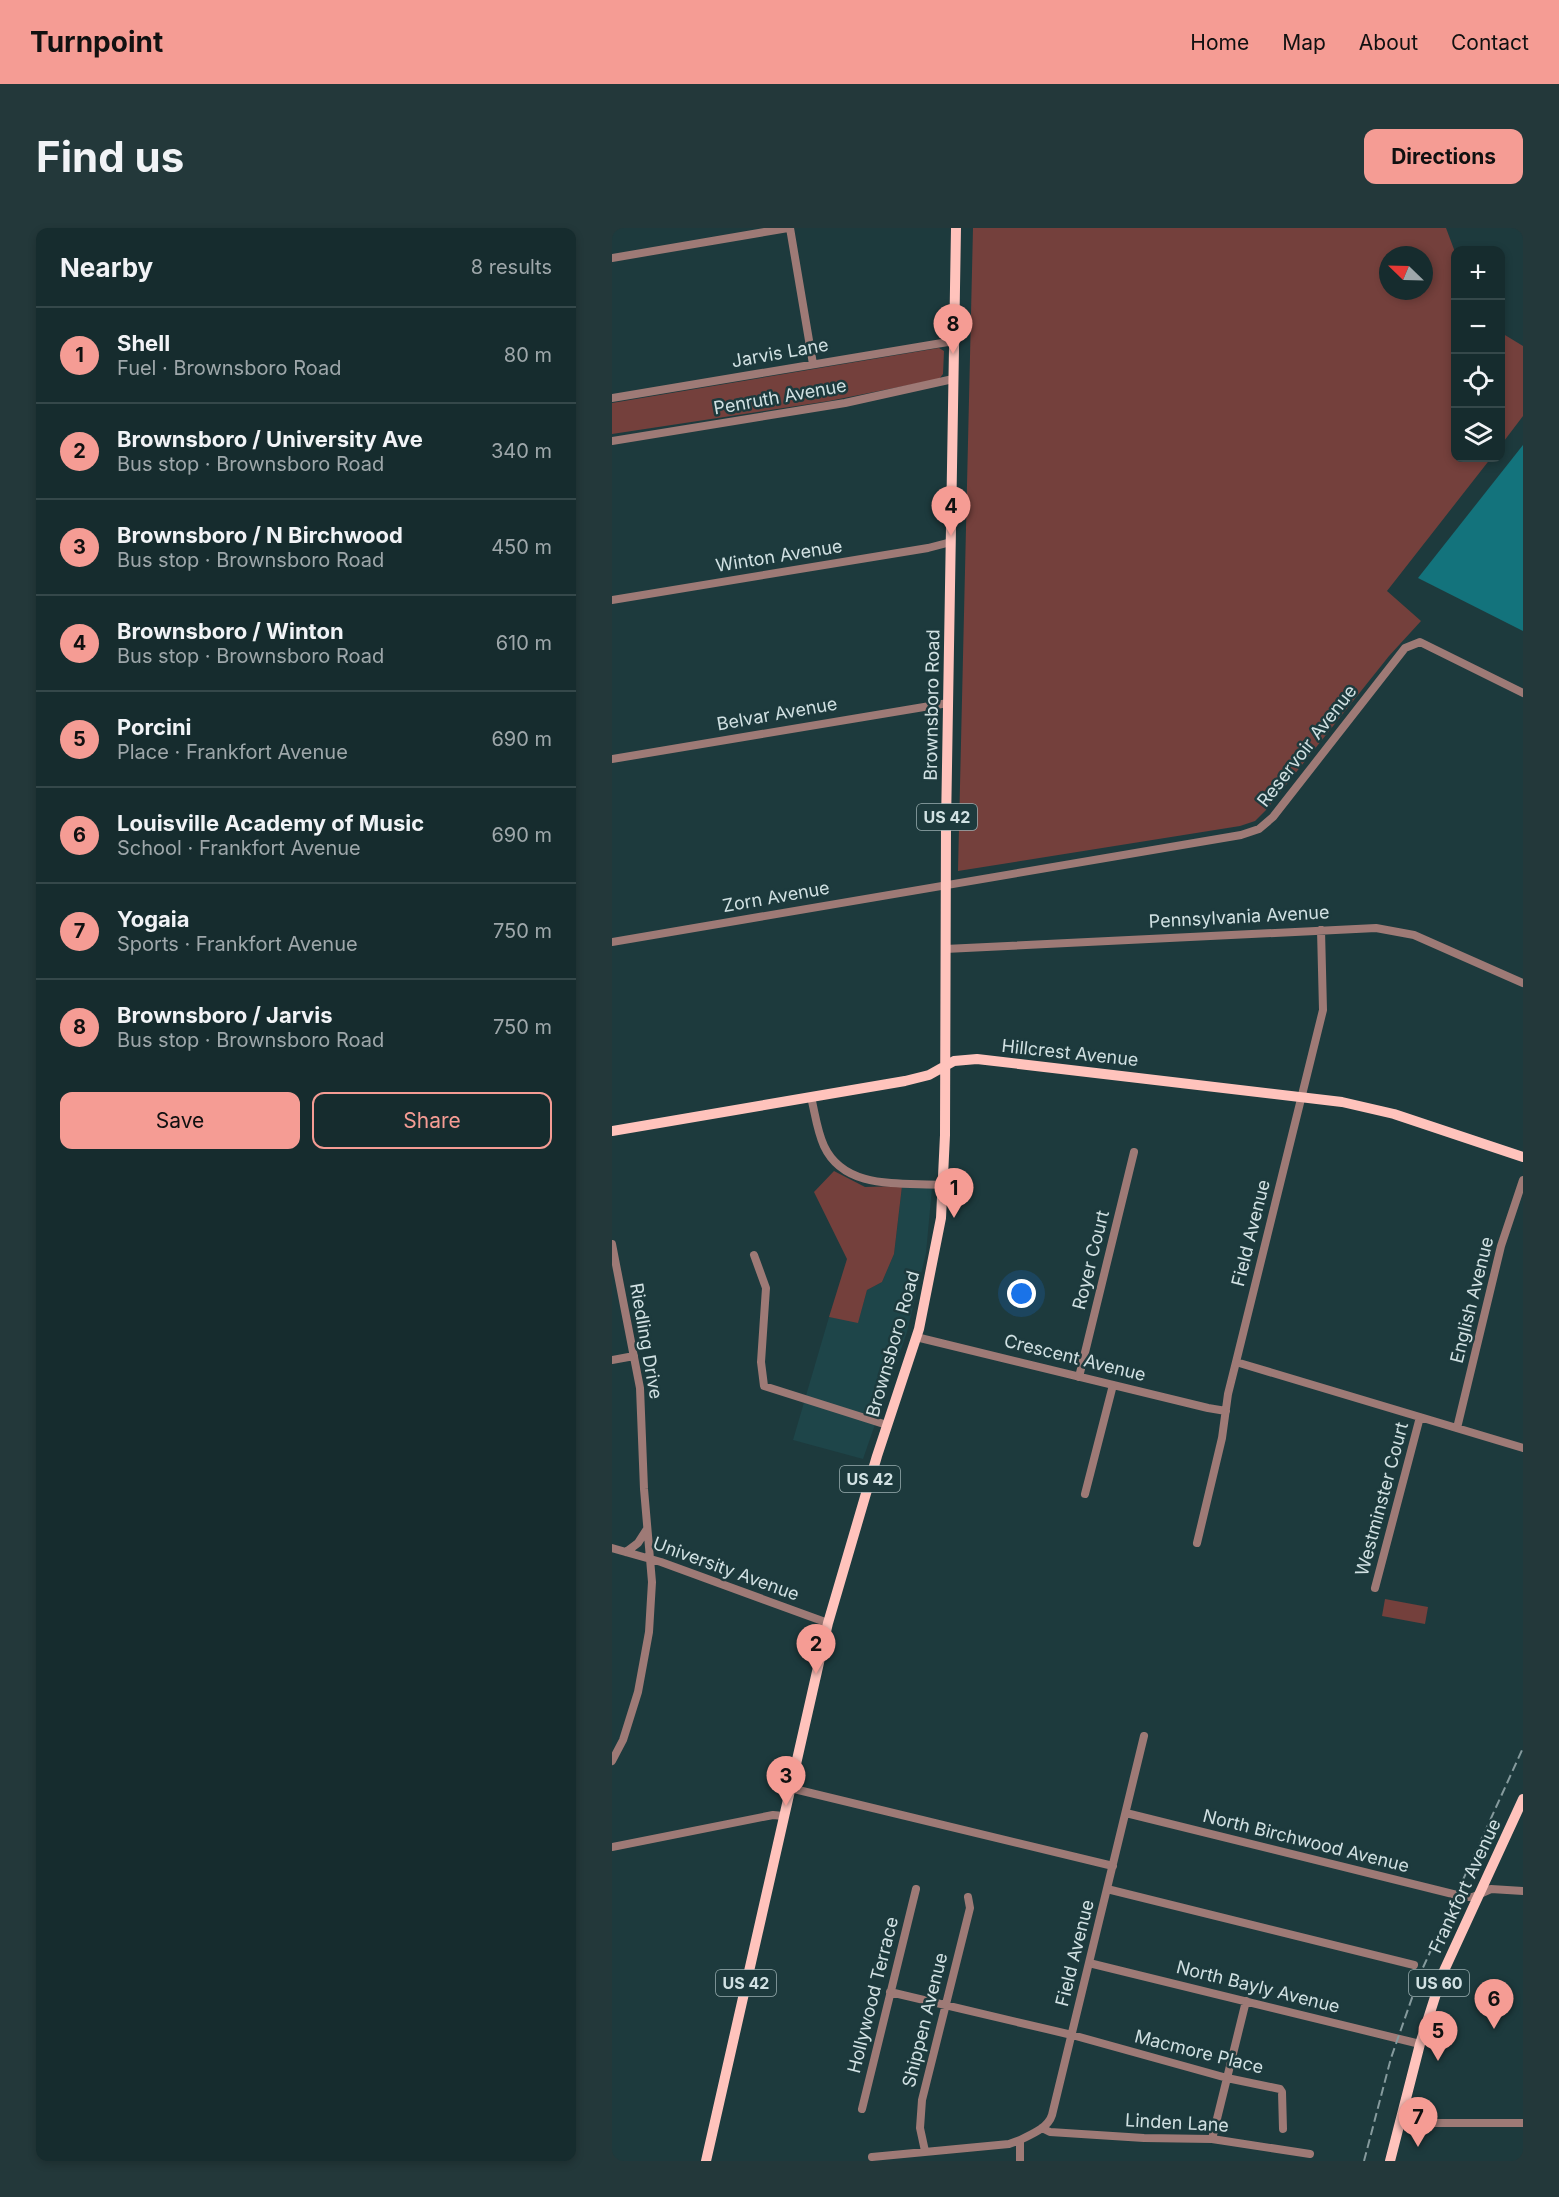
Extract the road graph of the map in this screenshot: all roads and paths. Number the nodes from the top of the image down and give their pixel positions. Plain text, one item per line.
1 (789, 228) edge
2 (956, 228) edge
3 (612, 258) edge
4 (954, 341) junction
5 (813, 364) junction
6 (953, 379) junction
7 (612, 398) edge
8 (612, 441) edge
9 (951, 542) junction
10 (612, 600) edge
11 (1523, 693) edge
12 (948, 703) junction
13 (612, 759) edge
14 (946, 885) junction
15 (1321, 930) junction
16 (612, 942) edge
17 (945, 949) junction
18 (1523, 983) edge
19 (945, 1066) junction
20 (811, 1097) junction
21 (1301, 1097) junction
22 (612, 1131) edge
23 (1134, 1152) dead end
24 (1523, 1157) edge
25 (1523, 1180) edge
26 (943, 1185) junction
27 (612, 1244) edge
28 (754, 1255) dead end
29 (916, 1337) junction
30 (634, 1356) junction
31 (612, 1359) edge
32 (1236, 1362) junction
33 (1079, 1377) junction
34 (1113, 1385) junction
35 (1226, 1411) junction
36 (1420, 1417) junction
37 (887, 1425) junction
38 (1457, 1428) junction
39 (1523, 1448) edge
40 (1085, 1494) dead end
41 (647, 1529) junction
42 (1197, 1543) dead end
43 (612, 1548) edge
44 (626, 1551) junction
45 (649, 1558) junction
46 (1375, 1588) dead end
47 (828, 1623) junction
48 (1144, 1736) dead end
49 (612, 1761) edge
50 (790, 1788) junction
51 (1523, 1799) edge
52 (1126, 1813) junction
53 (784, 1816) junction
54 (612, 1847) edge
55 (1113, 1866) junction
56 (916, 1889) dead end
57 (1107, 1889) junction
58 (1523, 1891) edge
59 (1479, 1894) junction
60 (968, 1898) dead end
61 (1089, 1963) junction
62 (1414, 1965) dead end
63 (890, 1992) junction
64 (1246, 2001) junction
65 (947, 2005) junction
66 (1072, 2035) junction
67 (1420, 2044) junction
68 (1227, 2078) junction
69 (862, 2109) dead end
70 (1399, 2123) junction
71 (1523, 2123) edge
72 (1042, 2128) junction
73 (1283, 2129) dead end
74 (1212, 2139) junction
75 (1020, 2140) junction
76 (925, 2151) junction
77 (1310, 2154) dead end
78 (872, 2157) dead end
79 (706, 2161) edge
80 (1020, 2161) edge
81 (1390, 2161) edge

1 - 3 street
1 - 5 street
2 - 4 main road, Brownsboro Road / US 42
4 - 5 street, Jarvis Lane
4 - 6 main road, Brownsboro Road / US 42
5 - 7 street, Jarvis Lane
6 - 8 street, Penruth Avenue
6 - 9 main road, Brownsboro Road / US 42
9 - 10 street, Winton Avenue
9 - 12 main road, Brownsboro Road / US 42
11 - 14 street, Reservoir Avenue
12 - 13 street, Belvar Avenue
12 - 14 main road, Brownsboro Road / US 42
14 - 16 street, Zorn Avenue
14 - 17 main road, Brownsboro Road / US 42
15 - 17 street, Pennsylvania Avenue
15 - 18 street, Pennsylvania Avenue
15 - 21 street, Field Avenue
17 - 19 main road, Brownsboro Road / US 42
19 - 20 main road, Hillcrest Avenue
19 - 21 main road, Hillcrest Avenue
19 - 26 main road, Brownsboro Road / US 42
20 - 22 main road, Hillcrest Avenue
20 - 26 street
21 - 24 main road, Hillcrest Avenue
21 - 32 street, Field Avenue
23 - 33 street, Royer Court
25 - 38 street, English Avenue
26 - 29 main road, Brownsboro Road / US 42
27 - 30 street, Riedling Drive
28 - 37 street
29 - 33 street, Crescent Avenue
29 - 37 main road, Brownsboro Road / US 42
30 - 31 street
30 - 41 street, Riedling Drive
32 - 35 street, Field Avenue
32 - 36 street
33 - 34 street, Crescent Avenue
34 - 35 street, Crescent Avenue
34 - 40 street
35 - 42 street, Field Avenue
36 - 38 street
36 - 46 street, Westminster Court
37 - 47 main road, Brownsboro Road / US 42
38 - 39 street
41 - 44 street
41 - 45 street, Riedling Drive
43 - 44 street, University Avenue
44 - 45 street, University Avenue
45 - 47 street, University Avenue
45 - 49 street, Riedling Drive
47 - 50 main road, Brownsboro Road / US 42
48 - 52 street, Field Avenue
50 - 53 main road, Brownsboro Road / US 42
50 - 55 street
51 - 59 main road, Frankfort Avenue / US 60
52 - 55 street, Field Avenue
52 - 59 street, North Birchwood Avenue
53 - 54 street
53 - 79 main road, Brownsboro Road / US 42
55 - 57 street, Field Avenue
56 - 63 street, Hollywood Terrace
57 - 61 street, Field Avenue
57 - 62 street
58 - 59 street, North Birchwood Avenue
59 - 67 main road, Frankfort Avenue / US 60
60 - 65 street, Shippen Avenue
61 - 64 street, North Bayly Avenue
61 - 66 street, Field Avenue
63 - 65 street
63 - 69 street, Hollywood Terrace
64 - 67 street, North Bayly Avenue
64 - 68 street
65 - 66 street
65 - 76 street, Shippen Avenue
66 - 68 street, Macmore Place
66 - 72 street, Field Avenue
67 - 70 main road, Frankfort Avenue / US 60
68 - 73 street, Macmore Place
68 - 74 street
70 - 71 street
70 - 81 main road, Frankfort Avenue / US 60
72 - 74 street, Linden Lane
72 - 75 street
74 - 77 street, Linden Lane
75 - 76 street
75 - 80 street
76 - 78 street

